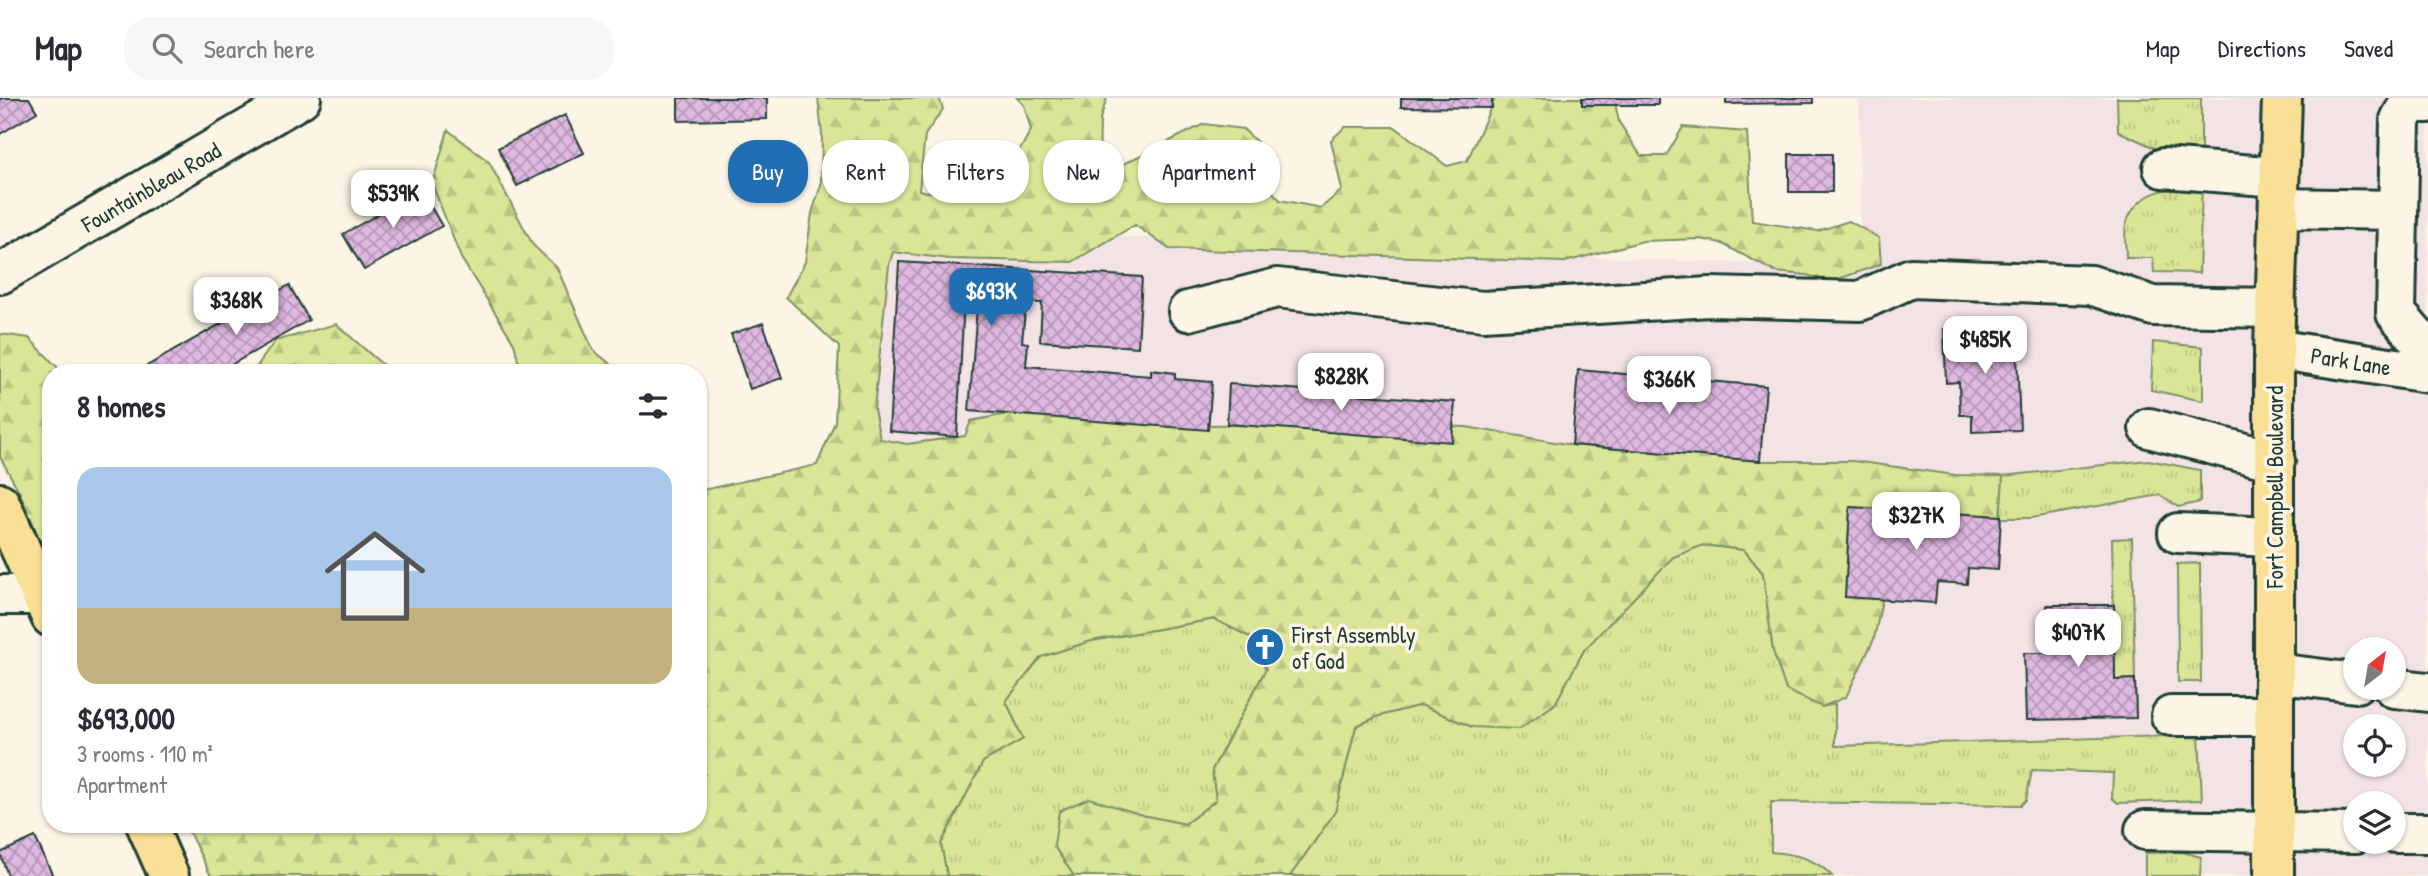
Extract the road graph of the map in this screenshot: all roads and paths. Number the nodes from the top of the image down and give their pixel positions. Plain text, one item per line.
1 (2282, 98) edge
2 (285, 102) edge
3 (2428, 103) edge
4 (2163, 168) dead end
5 (2279, 193) junction
6 (2397, 210) junction
7 (0, 274) edge
8 (2276, 308) junction
9 (1188, 311) dead end
10 (2428, 342) edge
11 (2274, 349) junction
12 (2428, 373) edge
13 (2149, 428) dead end
14 (2275, 461) junction
15 (0, 503) edge
16 (2178, 533) dead end
17 (2274, 537) junction
18 (0, 594) edge
19 (42, 597) edge
20 (42, 605) edge
21 (2274, 673) junction
22 (2343, 681) edge
23 (2406, 689) edge
24 (2428, 692) edge
25 (2171, 716) dead end
26 (2273, 716) junction
27 (2145, 830) dead end
28 (2273, 832) junction
29 (150, 833) edge
30 (2343, 833) edge
31 (2406, 833) edge
32 (2428, 833) edge
33 (169, 876) edge
34 (2274, 876) edge

1 - 5 main road, Fort Campbell Boulevard
2 - 7 street, Fountainbleau Road
3 - 6 street
4 - 5 street
5 - 6 street
5 - 8 main road, Fort Campbell Boulevard
6 - 10 street
8 - 9 street
8 - 11 main road, Fort Campbell Boulevard
11 - 12 street, Park Lane
11 - 14 main road, Fort Campbell Boulevard
13 - 14 street
14 - 17 main road, Fort Campbell Boulevard
15 - 19 main road
16 - 17 street
17 - 21 main road, Fort Campbell Boulevard
18 - 20 street
21 - 22 street
21 - 26 main road, Fort Campbell Boulevard
23 - 24 street
25 - 26 street
26 - 28 main road, Fort Campbell Boulevard
27 - 28 street
28 - 30 street
28 - 34 main road, Fort Campbell Boulevard
29 - 33 main road
31 - 32 street

